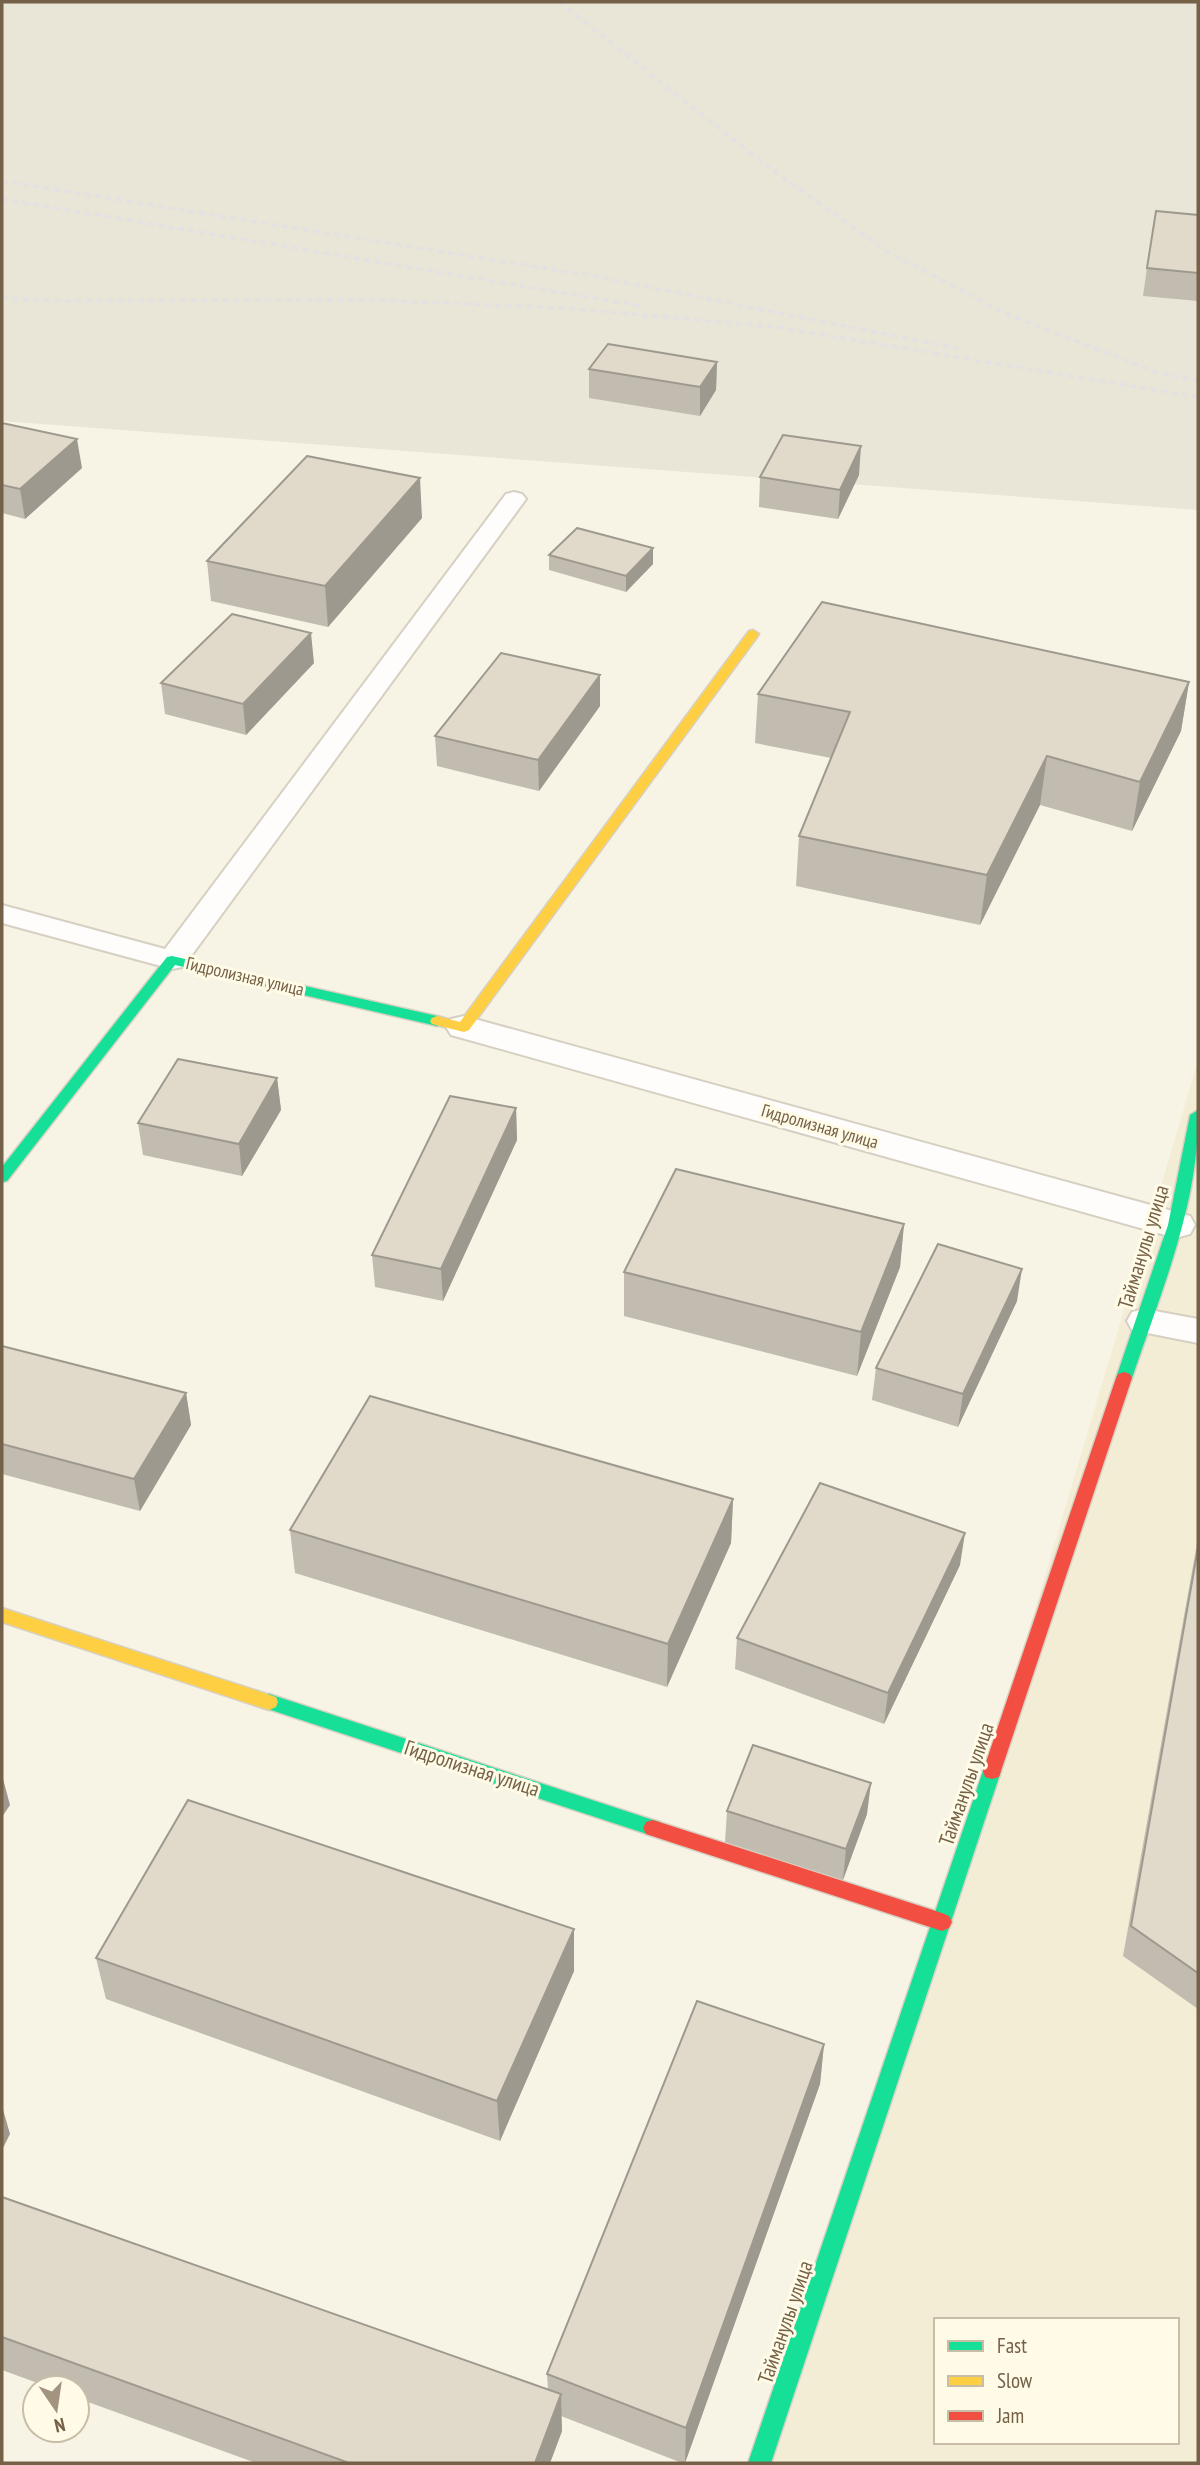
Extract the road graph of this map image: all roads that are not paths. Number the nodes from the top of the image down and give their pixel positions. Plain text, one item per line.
1 (514, 499) dead end
2 (753, 634) dead end
3 (2, 914) edge
4 (173, 960) junction
5 (464, 1027) junction
6 (1198, 1115) edge
7 (2, 1177) edge
8 (1176, 1225) junction
9 (1144, 1321) junction
10 (1198, 1331) edge
11 (2, 1615) edge
12 (942, 1922) junction
13 (759, 2463) edge

1 - 4 lane
2 - 5 street
3 - 4 lane
4 - 5 street, Гидролизная улица
4 - 7 street, Гидролизная улица
5 - 8 street, Гидролизная улица
6 - 8 street, Тайманулы улица
8 - 9 street, Тайманулы улица
9 - 10 lane
9 - 12 street, Тайманулы улица
11 - 12 street, Гидролизная улица
12 - 13 street, Тайманулы улица

